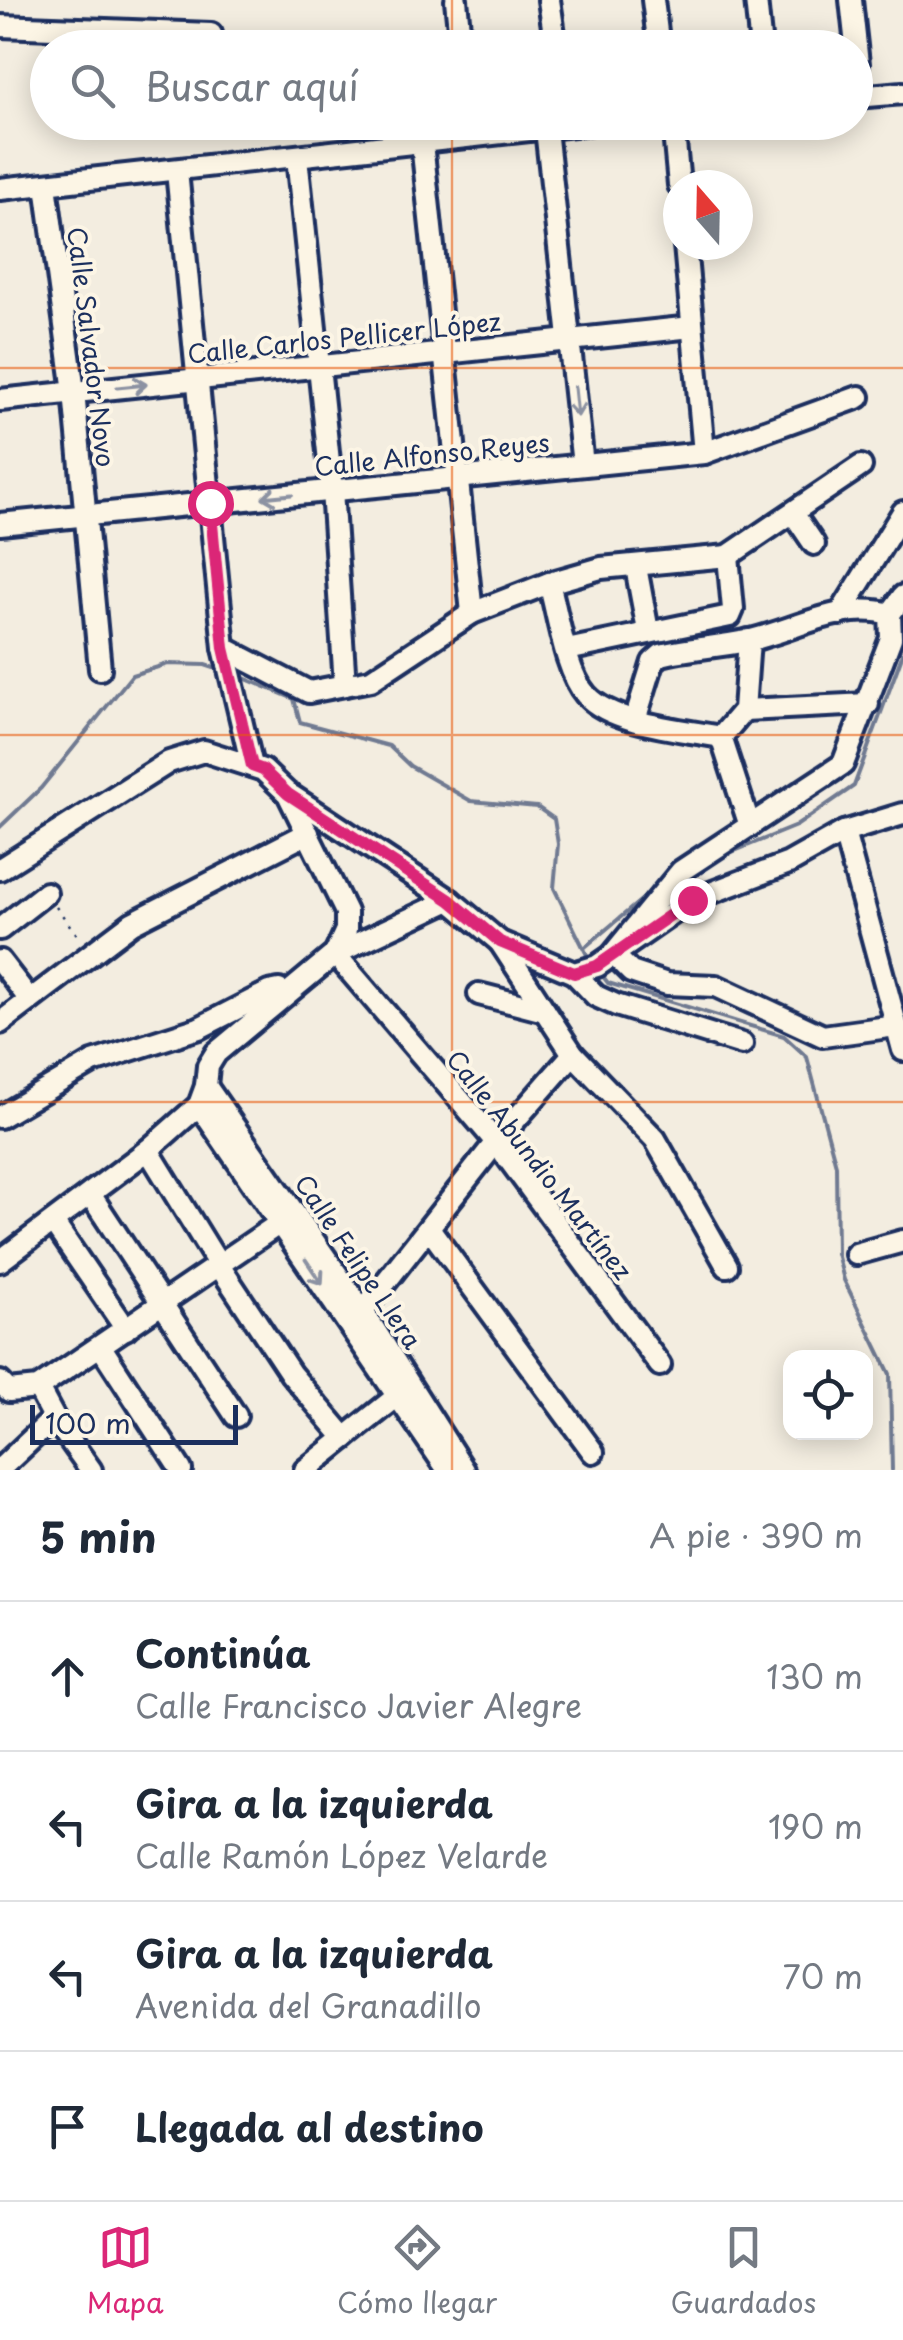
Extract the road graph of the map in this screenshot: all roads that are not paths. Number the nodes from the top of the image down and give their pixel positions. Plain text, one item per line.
1 (456, 0) edge
2 (549, 0) edge
3 (653, 0) edge
4 (756, 0) edge
5 (851, 0) edge
6 (0, 26) edge
7 (106, 30) edge
8 (459, 30) edge
9 (553, 30) edge
10 (657, 30) edge
11 (759, 30) edge
12 (854, 30) edge
13 (903, 93) edge
14 (873, 96) edge
15 (449, 140) edge
16 (547, 140) edge
17 (675, 140) edge
18 (422, 143) junction
19 (296, 157) junction
20 (177, 170) junction
21 (678, 170) edge
22 (46, 186) junction
23 (0, 189) edge
24 (686, 260) edge
25 (692, 327) junction
26 (570, 340) junction
27 (445, 353) junction
28 (318, 366) junction
29 (198, 379) junction
30 (74, 392) junction
31 (859, 397) dead end
32 (0, 400) edge
33 (704, 452) junction
34 (583, 465) junction
35 (861, 466) dead end
36 (458, 478) junction
37 (332, 490) junction
38 (210, 503) junction
39 (903, 512) edge
40 (794, 513) junction
41 (86, 515) junction
42 (0, 524) edge
43 (814, 544) dead end
44 (728, 556) junction
45 (636, 567) junction
46 (550, 583) junction
47 (903, 596) edge
48 (472, 613) junction
49 (840, 614) junction
50 (890, 614) junction
51 (648, 631) junction
52 (749, 640) junction
53 (225, 652) junction
54 (570, 659) junction
55 (100, 668) dead end
56 (346, 684) junction
57 (868, 704) junction
58 (744, 710) junction
59 (635, 720) junction
60 (721, 737) junction
61 (252, 766) junction
62 (288, 794) junction
63 (903, 814) edge
64 (750, 826) junction
65 (844, 832) junction
66 (308, 833) junction
67 (0, 869) edge
68 (46, 893) road end
69 (450, 900) junction
70 (0, 929) edge
71 (500, 942) junction
72 (336, 954) junction
73 (0, 961) edge
74 (591, 966) junction
75 (290, 989) junction
76 (480, 994) dead end
77 (30, 1000) junction
78 (545, 1012) junction
79 (0, 1024) edge
80 (896, 1026) junction
81 (742, 1044) dead end
82 (903, 1050) edge
83 (573, 1054) junction
84 (203, 1096) junction
85 (0, 1118) edge
86 (496, 1142) junction
87 (148, 1150) junction
88 (90, 1194) junction
89 (53, 1222) junction
90 (280, 1223) junction
91 (429, 1228) junction
92 (903, 1242) edge
93 (856, 1254) dead end
94 (0, 1261) edge
95 (727, 1266) dead end
96 (220, 1267) junction
97 (162, 1306) junction
98 (357, 1320) junction
99 (126, 1330) junction
100 (100, 1346) junction
101 (660, 1365) dead end
102 (0, 1382) edge
103 (38, 1388) junction
104 (403, 1391) junction
105 (236, 1416) dead end
106 (54, 1418) junction
107 (345, 1438) junction
108 (593, 1452) dead end
109 (0, 1469) edge
110 (91, 1470) edge
111 (181, 1470) edge
112 (305, 1470) edge
113 (448, 1470) edge
114 (464, 1470) edge

1 - 8 street
2 - 9 street
3 - 10 street
4 - 11 street
5 - 12 street
6 - 7 street
13 - 14 street
15 - 18 street
16 - 26 street
17 - 21 street
18 - 19 street
18 - 27 street
19 - 20 street
19 - 28 street
20 - 22 street
20 - 29 street
22 - 23 street
22 - 30 street, Calle Salvador Novo
24 - 25 street
25 - 26 street, Calle Carlos Pellicer López
25 - 33 street
26 - 27 street, Calle Carlos Pellicer López
26 -> 34 street
27 - 28 street, Calle Carlos Pellicer López
27 - 36 street
28 - 29 street, Calle Carlos Pellicer López
28 - 37 street
30 -> 29 street, Calle Carlos Pellicer López
29 - 38 street
30 - 32 street, Calle Carlos Pellicer López
30 - 41 street, Calle Salvador Novo
31 - 33 street, Calle Alfonso Reyes
33 - 34 street, Calle Alfonso Reyes
34 - 36 street, Calle Alfonso Reyes
35 - 40 street
36 - 37 street, Calle Alfonso Reyes
36 - 48 street
37 -> 38 street, Calle Alfonso Reyes
37 - 56 street
38 - 41 street, Calle Alfonso Reyes
38 - 53 street
39 - 49 street
40 - 43 street
40 - 44 street
41 - 42 street, Calle Alfonso Reyes
41 - 55 street, Calle Salvador Novo
44 - 45 street
44 - 51 street
45 - 46 street
45 - 51 street
46 - 48 street
46 - 54 street
47 - 50 street
48 - 56 street
49 - 50 street
49 - 52 street
50 - 57 street
51 - 54 street
52 - 58 street
52 - 59 street
53 - 56 street
53 - 61 street
54 - 59 street
57 - 58 street
57 - 64 street
58 - 60 street
59 - 60 street
60 - 64 street
61 - 62 street
61 - 67 street
62 - 66 street
62 - 69 street
63 - 65 street
64 - 74 street
65 - 74 street
65 - 80 street
66 - 72 street
66 - 77 street
68 - 70 street
69 - 71 street
69 - 72 street
71 - 74 street
71 - 78 street
72 - 75 street
72 - 86 street, Calle Abundio Martínez
73 - 77 street
74 - 80 street
74 - 81 street
75 - 84 street
75 - 85 street
76 - 78 street
77 - 79 street
78 - 83 street
80 - 82 street
83 - 86 street
83 - 95 street
84 - 87 street
84 - 90 street, Calle Felipe Llera
84 - 98 street, Calle Felipe Llera
86 - 91 street
86 - 101 street, Calle Abundio Martínez
87 - 88 street
87 - 96 street
88 - 89 street
88 - 97 street
89 - 94 street
89 - 99 street
90 - 96 street
90 -> 98 street, Calle Felipe Llera
91 - 98 street
91 - 108 street
92 - 93 street
96 - 97 street
96 - 107 street
97 - 99 street
97 - 105 street
98 - 104 street, Calle Felipe Llera
99 - 100 street
100 - 103 street
100 - 111 street
102 - 103 street
103 - 106 street
104 - 107 street
104 - 113 street, Calle Felipe Llera
104 - 114 street, Calle Felipe Llera
106 - 109 street
106 - 110 street
107 - 112 street

